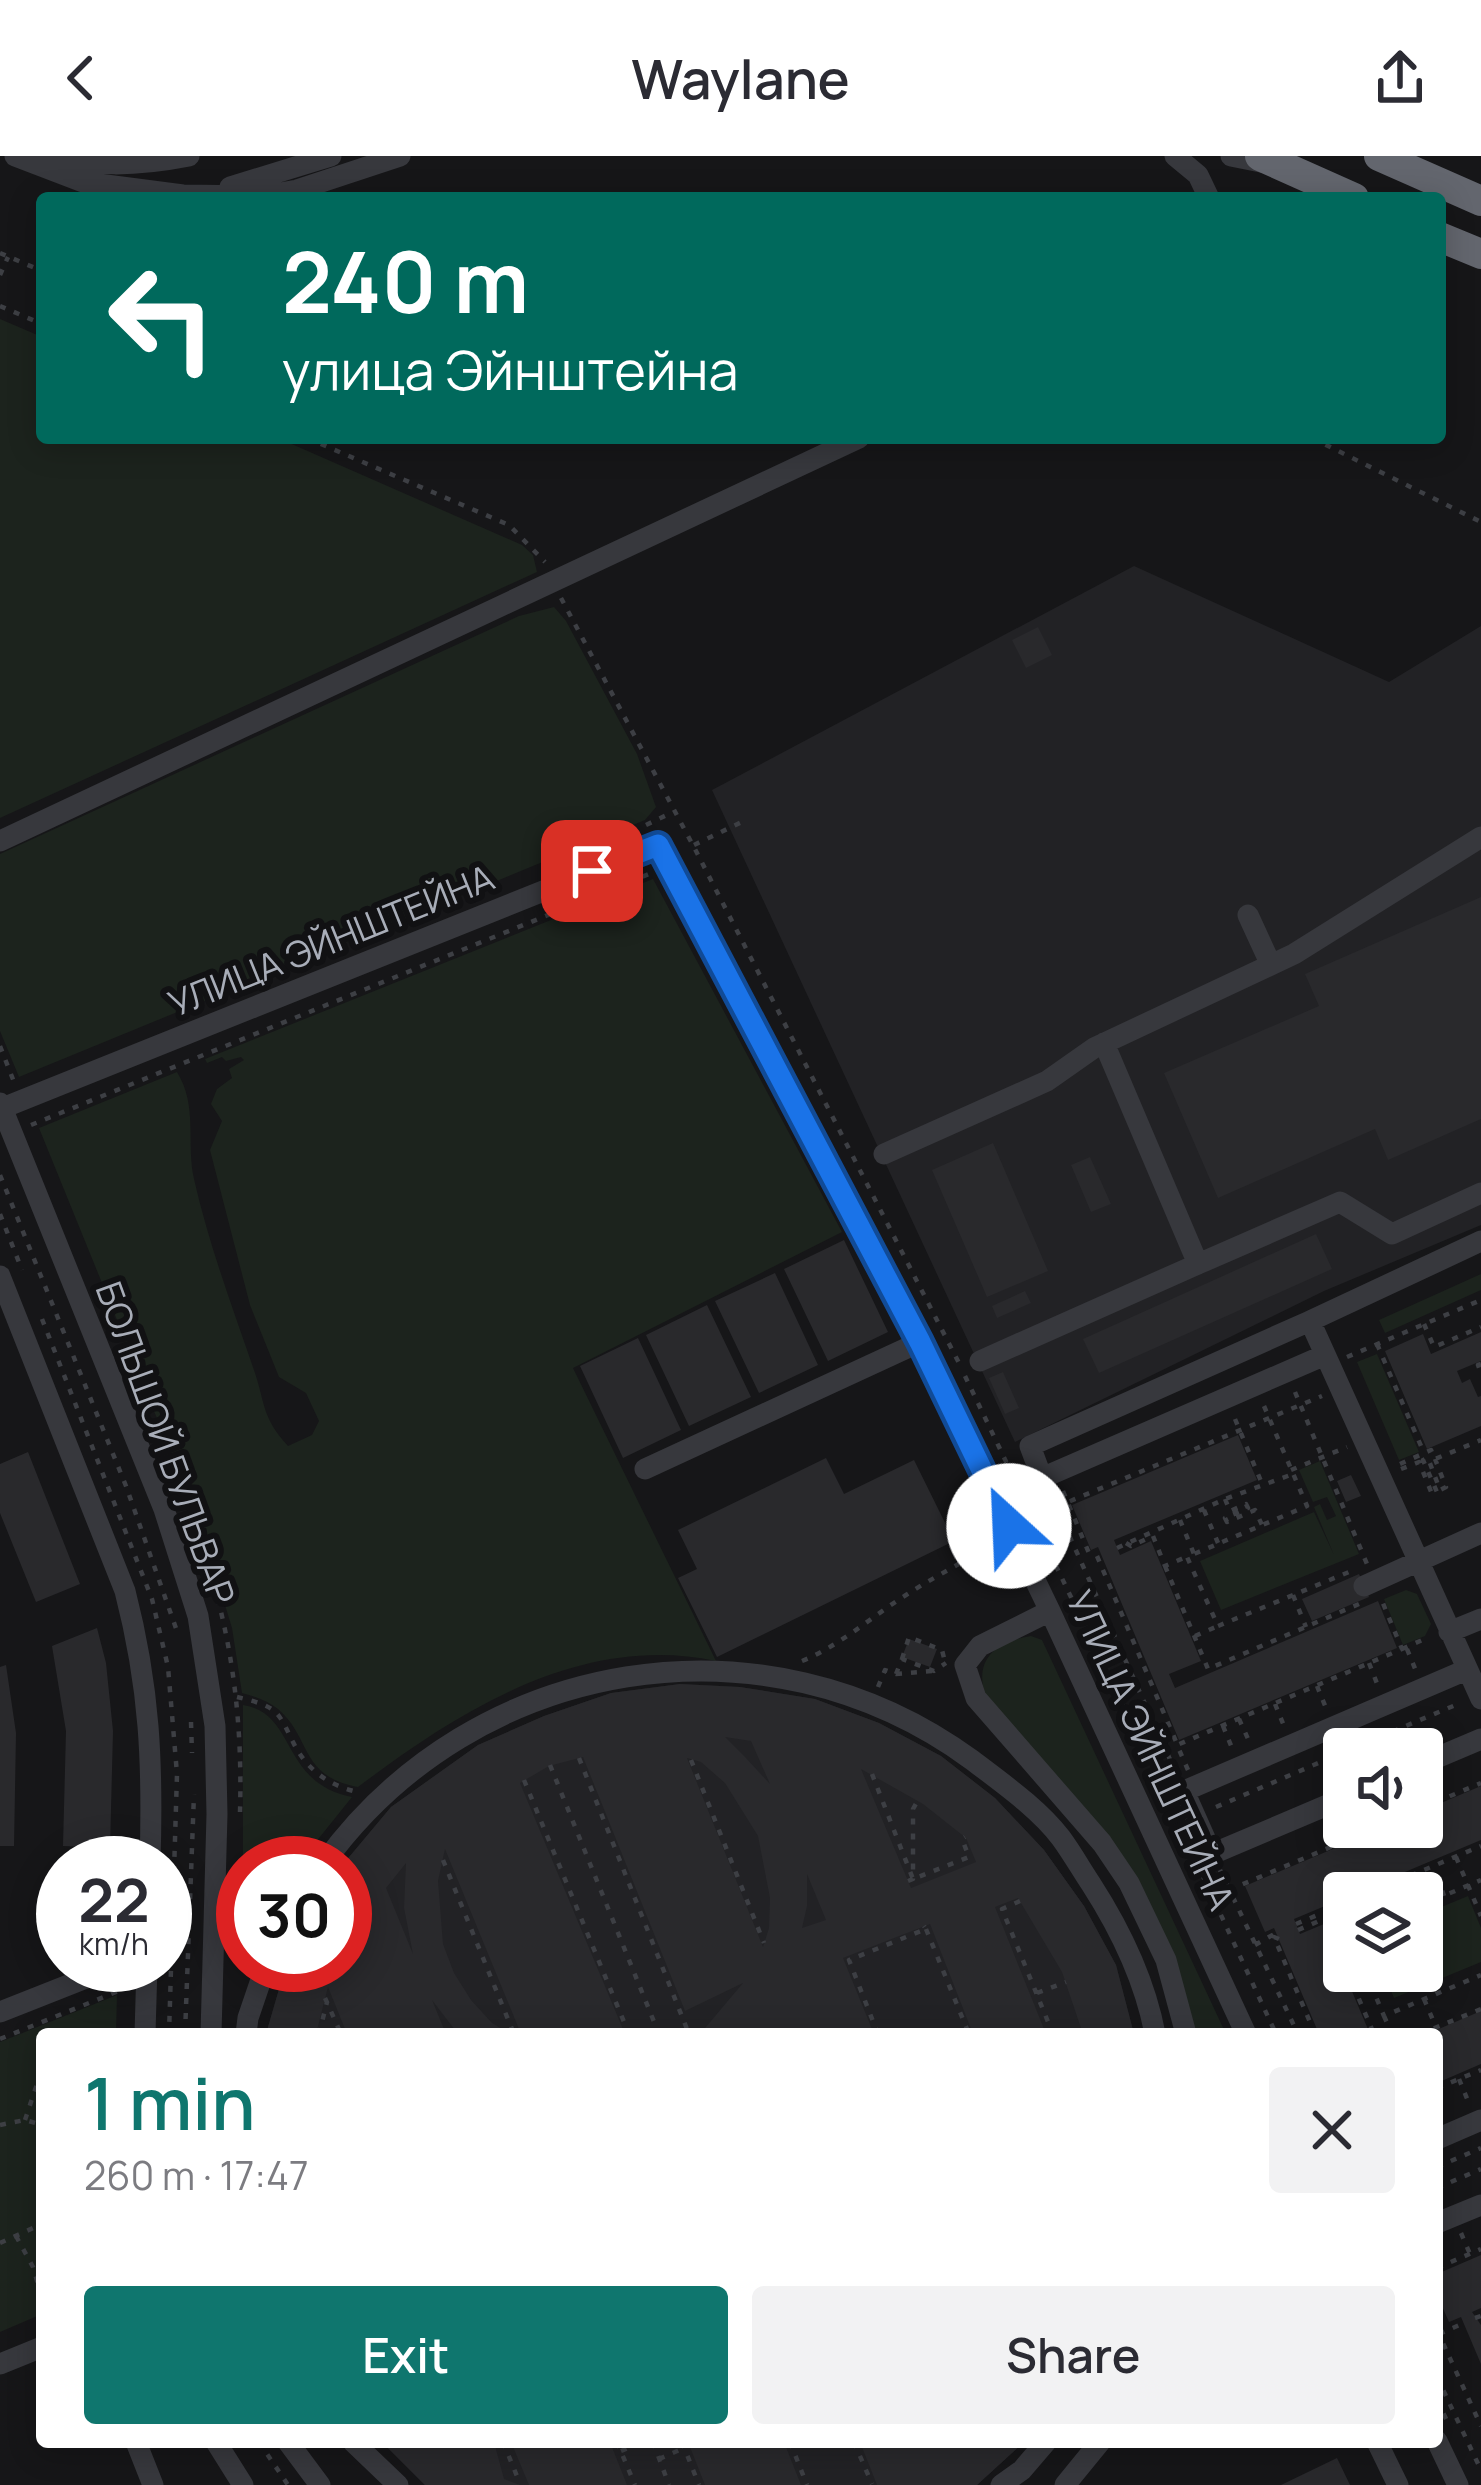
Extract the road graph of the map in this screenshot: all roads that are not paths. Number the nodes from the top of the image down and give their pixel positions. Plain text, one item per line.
1 (15, 156) edge
2 (40, 156) edge
3 (189, 156) edge
4 (331, 156) edge
5 (400, 156) edge
6 (1175, 156) edge
7 (1231, 156) edge
8 (1379, 156) edge
9 (1273, 162) edge
10 (160, 192) edge
11 (213, 192) edge
12 (284, 192) edge
13 (1206, 192) edge
14 (1340, 192) edge
15 (1481, 202) edge
16 (1446, 239) edge
17 (1481, 254) edge
18 (847, 444) edge
19 (1481, 837) edge
20 (0, 842) edge
21 (1248, 915) dead end
22 (1271, 965) junction
23 (1104, 1043) junction
24 (5, 1102) edge
25 (884, 1154) dead end
26 (1481, 1193) edge
27 (1481, 1241) edge
28 (1198, 1264) junction
29 (0, 1276) edge
30 (1310, 1321) junction
31 (920, 1342) junction
32 (1325, 1355) junction
33 (980, 1361) dead end
34 (645, 1469) dead end
35 (1481, 1533) edge
36 (1413, 1553) junction
37 (1363, 1589) road end
38 (1050, 1611) junction
39 (1481, 1619) edge
40 (1439, 1635) junction
41 (1466, 1670) junction
42 (1481, 1699) edge
43 (1331, 1728) edge
44 (1323, 1732) edge
45 (1481, 1738) edge
46 (1443, 1755) edge
47 (1323, 1807) edge
48 (1080, 1817) junction
49 (1058, 1834) junction
50 (151, 1836) edge
51 (344, 1836) edge
52 (51, 1992) edge
53 (146, 1992) edge
54 (256, 1992) edge
55 (0, 2012) edge
56 (145, 2028) edge
57 (211, 2028) edge
58 (247, 2028) edge
59 (1154, 2028) edge
60 (1184, 2028) edge
61 (1243, 2028) edge
62 (1475, 2111) edge
63 (1443, 2135) edge
64 (1481, 2205) edge
65 (1443, 2221) edge
66 (36, 2349) edge
67 (0, 2363) edge
68 (138, 2448) edge
69 (220, 2448) edge
70 (292, 2448) edge
71 (359, 2448) edge
72 (1041, 2448) edge
73 (1095, 2448) edge
74 (1380, 2448) edge
75 (1440, 2448) edge
76 (153, 2485) edge
77 (243, 2485) edge
78 (320, 2485) edge
79 (398, 2485) edge
80 (1001, 2485) edge
81 (1065, 2485) edge
82 (1397, 2485) edge
83 (1458, 2485) edge

1 - 10 street
2 - 3 street
4 - 11 street
5 - 12 street
6 - 13 street
7 - 9 street
8 - 15 highway
9 - 14 highway
16 - 17 highway
18 - 20 street
19 - 22 street
21 - 22 street
22 - 23 street
23 - 25 street
23 - 28 street
24 - 31 street, УЛИЦА ЭЙНШТЕЙНА
24 - 57 street, БОЛЬШОЙ БУЛЬВАР
26 - 28 street
27 - 30 street
28 - 33 street
29 - 50 street
30 - 32 street
30 - 32 street
31 - 34 street
31 - 38 street, УЛИЦА ЭЙНШТЕЙНА
32 - 36 street
35 - 36 street
36 - 37 street
36 - 40 street
38 - 48 street
38 - 61 street, УЛИЦА ЭЙНШТЕЙНА
39 - 40 street
40 - 41 street
41 - 42 street
41 - 43 street
44 - 47 street
45 - 46 street
48 - 49 street
48 - 60 street
49 - 51 street
49 - 59 street
52 - 55 street
53 - 56 street
54 - 58 street
62 - 63 street
64 - 65 street
66 - 67 street
68 - 76 street
69 - 77 street
70 - 78 street
71 - 79 street
72 - 80 street
73 - 81 street
74 - 82 street
75 - 83 street

